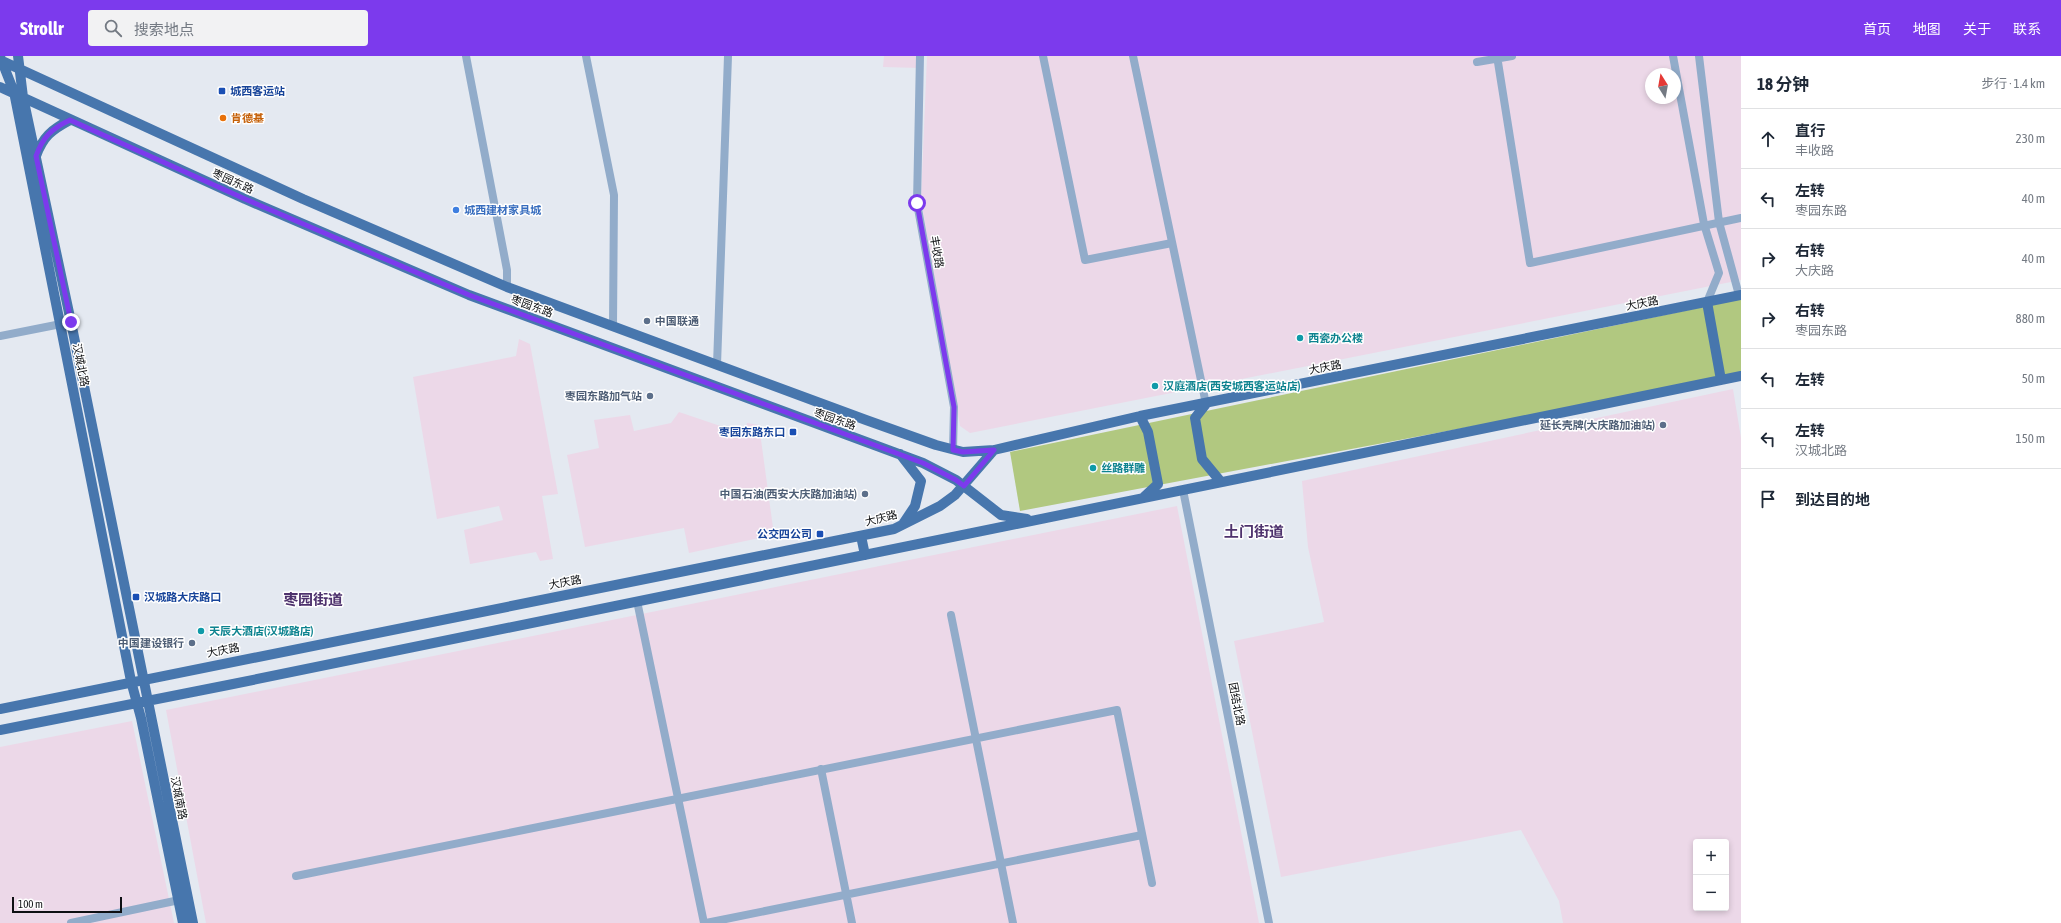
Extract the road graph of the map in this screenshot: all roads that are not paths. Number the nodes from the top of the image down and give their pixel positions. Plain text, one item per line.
1 (18, 56) edge
2 (466, 56) edge
3 (586, 56) edge
4 (728, 56) edge
5 (920, 56) edge
6 (1043, 56) edge
7 (1133, 56) edge
8 (1512, 56) edge
9 (1673, 56) edge
10 (1699, 56) edge
11 (1498, 57) edge
12 (1, 59) edge
13 (1477, 62) dead end
14 (20, 71) junction
15 (0, 87) edge
16 (18, 95) junction
17 (70, 120) junction
18 (36, 156) junction
19 (1741, 218) edge
20 (1719, 222) junction
21 (1704, 224) junction
22 (1172, 244) junction
23 (507, 287) junction
24 (1740, 297) edge
25 (1707, 302) junction
26 (66, 323) junction
27 (613, 326) junction
28 (0, 336) edge
29 (718, 365) junction
30 (1741, 376) edge
31 (1721, 380) junction
32 (1206, 404) junction
33 (1140, 416) junction
34 (953, 450) junction
35 (994, 450) junction
36 (900, 454) junction
37 (1221, 482) junction
38 (964, 486) junction
39 (1184, 490) junction
40 (1143, 498) junction
41 (1035, 520) junction
42 (902, 526) junction
43 (861, 536) junction
44 (865, 555) junction
45 (637, 602) junction
46 (951, 615) dead end
47 (143, 678) junction
48 (131, 681) junction
49 (142, 702) junction
50 (0, 709) edge
51 (0, 730) edge
52 (976, 738) junction
53 (821, 769) junction
54 (678, 798) junction
55 (1142, 835) junction
56 (1001, 864) junction
57 (296, 876) dead end
58 (1152, 884) dead end
59 (846, 896) junction
60 (183, 899) junction
61 (71, 923) edge
62 (183, 923) edge
63 (192, 923) edge
64 (705, 923) edge
65 (852, 923) edge
66 (1013, 923) edge
67 (1269, 923) edge

1 - 14 main road, 汉城北路
2 - 23 street
3 - 27 street
4 - 29 street
5 - 34 street, 丰收路
6 - 22 street
7 - 22 street
8 - 11 street
9 - 21 street
10 - 20 street
11 - 13 street
11 - 21 street
12 - 14 main road, 枣园东路
12 - 16 main road, 汉城北路
14 - 16 main road, 汉城北路
14 - 23 main road, 枣园东路
15 - 16 main road, 枣园东路
16 - 17 main road, 枣园东路
16 - 18 main road, 汉城北路
16 - 26 main road, 汉城北路
17 - 18 main road
17 - 36 main road, 枣园东路
18 - 26 main road, 汉城北路
19 - 20 street
20 - 21 street
20 - 24 street
21 - 25 street
22 - 32 street
23 - 27 main road, 枣园东路
24 - 25 main road, 大庆路
25 - 31 main road
25 - 32 main road, 大庆路
26 - 28 street
26 - 47 main road, 汉城北路
26 - 48 main road, 汉城北路
27 - 29 main road, 枣园东路
29 - 34 main road, 枣园东路
30 - 31 main road
31 - 37 main road
32 - 33 main road, 大庆路
32 - 37 main road
33 - 35 main road, 大庆路
33 - 40 main road
34 - 35 main road, 枣园东路
35 - 38 main road, 大庆路
36 - 38 main road, 枣园东路
36 - 42 main road
37 - 39 main road
38 - 41 main road, 枣园东路
38 - 42 main road, 大庆路
39 - 40 main road
39 - 67 street, 团结北路
40 - 41 main road
41 - 44 main road
42 - 43 main road, 大庆路
43 - 44 main road
43 - 47 main road, 大庆路
44 - 45 main road
45 - 49 main road
45 - 54 street
46 - 52 street
47 - 48 main road, 大庆路
47 - 49 main road, 汉城南路
48 - 49 main road, 汉城南路
48 - 50 main road, 大庆路
49 - 51 main road
49 - 60 main road, 汉城南路
52 - 53 street
52 - 55 street
52 - 56 street
53 - 54 street
53 - 59 street
54 - 57 street
54 - 64 street
55 - 56 street
55 - 58 street
56 - 59 street
56 - 66 street
59 - 64 street
59 - 65 street
60 - 61 street
60 - 62 main road, 汉城南路
60 - 63 main road, 汉城南路

